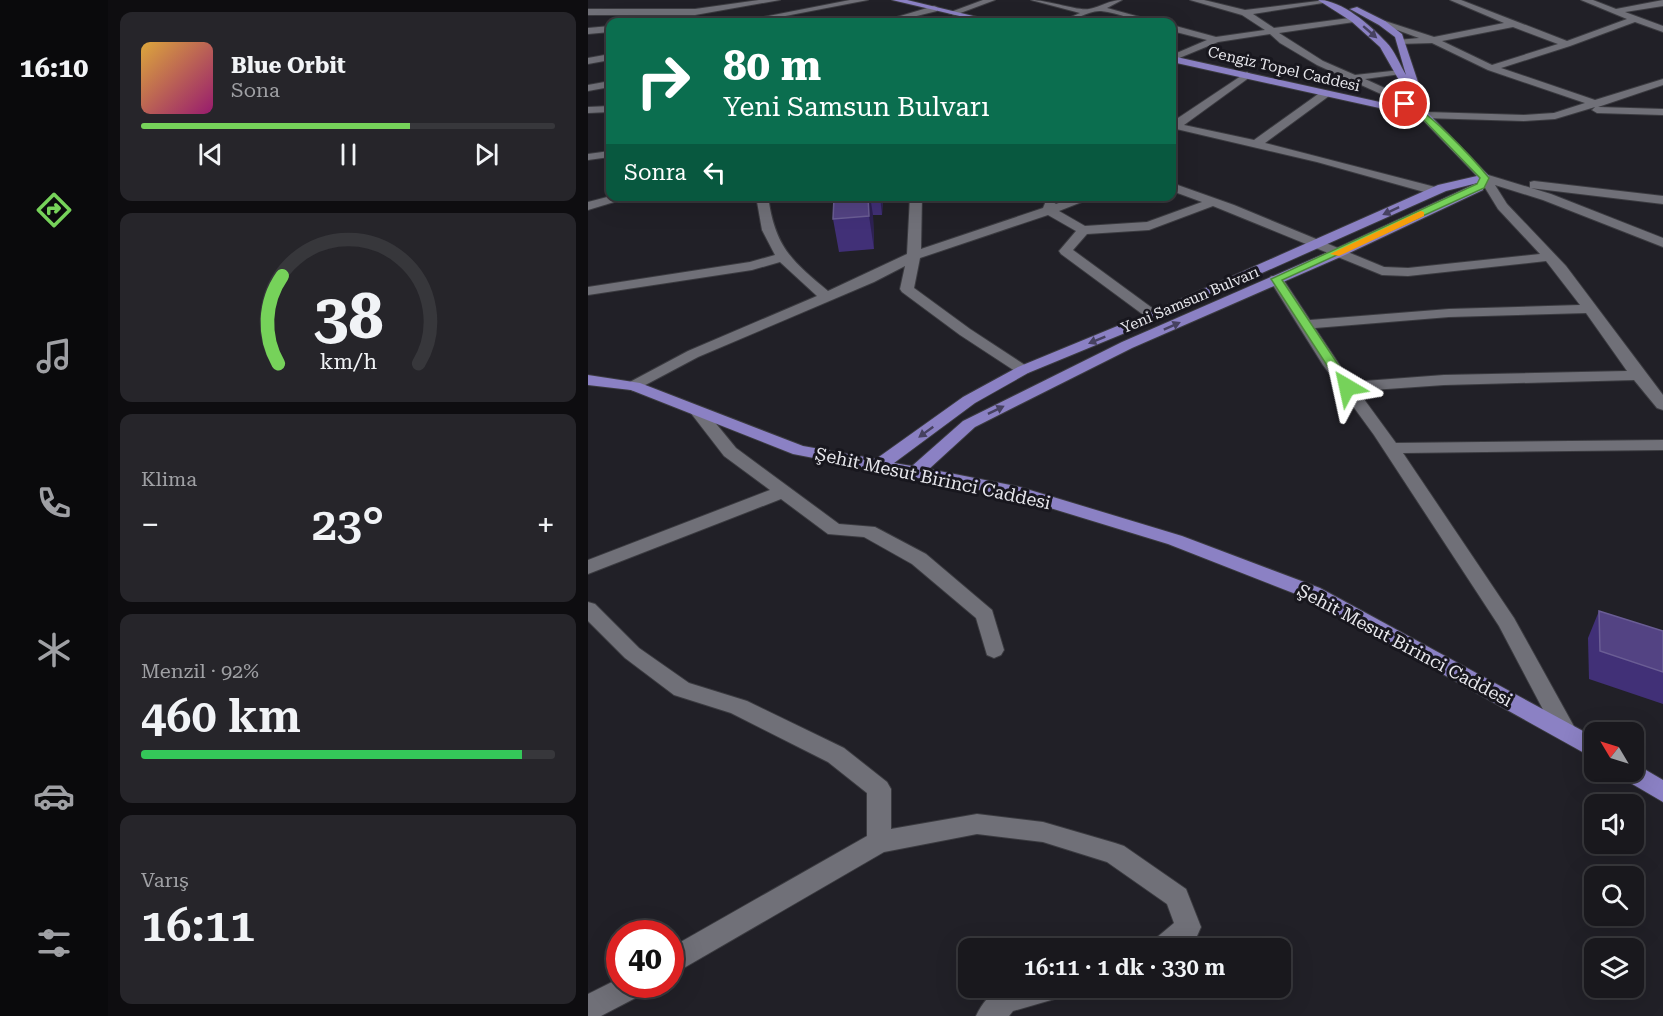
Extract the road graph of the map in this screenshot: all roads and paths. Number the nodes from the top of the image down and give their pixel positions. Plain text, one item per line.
1 (712, 0) edge
2 (776, 0) edge
3 (864, 0) edge
4 (896, 0) edge
5 (990, 0) edge
6 (1035, 0) edge
7 (1118, 0) edge
8 (1194, 0) edge
9 (1322, 0) edge
10 (1337, 0) edge
11 (1454, 0) edge
12 (1585, 0) edge
13 (1663, 3) edge
14 (934, 9) junction
15 (1094, 10) junction
16 (588, 12) edge
17 (695, 12) junction
18 (1614, 12) junction
19 (952, 13) junction
20 (1245, 13) junction
21 (685, 18) edge
22 (784, 18) edge
23 (899, 18) edge
24 (971, 18) edge
25 (1074, 18) edge
26 (1134, 18) edge
27 (1354, 19) junction
28 (1634, 19) junction
29 (1382, 23) junction
30 (1514, 24) junction
31 (606, 29) edge
32 (1176, 29) edge
33 (1663, 29) edge
34 (588, 31) edge
35 (1273, 32) junction
36 (1216, 40) junction
37 (1433, 40) junction
38 (1401, 42) junction
39 (1567, 44) junction
40 (1176, 56) edge
41 (606, 58) edge
42 (1176, 59) edge
43 (588, 61) edge
44 (1491, 68) junction
45 (1398, 72) junction
46 (1247, 75) junction
47 (1354, 78) junction
48 (1663, 82) edge
49 (606, 85) edge
50 (588, 88) edge
51 (1325, 94) junction
52 (1597, 104) junction
53 (606, 109) edge
54 (588, 110) edge
55 (1632, 110) junction
56 (1574, 111) junction
57 (1663, 111) edge
58 (1424, 116) junction
59 (1663, 121) edge
60 (1176, 123) edge
61 (1176, 126) edge
62 (1256, 144) junction
63 (606, 155) edge
64 (588, 157) edge
65 (1485, 178) junction
66 (1176, 188) edge
67 (1435, 191) junction
68 (1663, 200) edge
69 (608, 201) edge
70 (762, 201) edge
71 (916, 201) edge
72 (1213, 202) junction
73 (1051, 203) edge
74 (588, 206) edge
75 (1083, 230) junction
76 (1663, 243) edge
77 (1319, 244) junction
78 (1340, 252) junction
79 (914, 256) junction
80 (781, 257) junction
81 (1550, 257) junction
82 (1276, 279) junction
83 (588, 291) edge
84 (826, 297) junction
85 (1591, 309) junction
86 (1154, 316) junction
87 (1307, 325) junction
88 (1023, 370) junction
89 (1638, 375) junction
90 (588, 380) edge
91 (634, 386) junction
92 (1347, 387) junction
93 (1663, 405) edge
94 (698, 412) junction
95 (1663, 445) edge
96 (1390, 448) junction
97 (881, 464) junction
98 (917, 471) junction
99 (782, 492) junction
100 (588, 567) edge
101 (588, 609) edge
102 (994, 650) dead end
103 (1565, 730) junction
104 (1584, 742) edge
105 (1644, 780) edge
106 (1663, 792) edge
107 (879, 842) junction
108 (1175, 938) edge
109 (684, 955) edge
110 (608, 998) edge
111 (1013, 998) edge
112 (588, 1008) edge
113 (990, 1016) edge

1 - 17 street
2 - 17 street
3 - 22 street
4 - 14 main road
5 - 19 street
6 - 15 street
7 - 15 street
8 - 20 street
9 - 20 street
9 - 27 main road
10 - 29 main road
11 - 30 street
12 - 18 street
13 - 18 street
14 - 19 main road
14 - 23 street
15 - 25 street
15 - 26 street
16 - 17 street
17 - 21 street
18 - 28 street
19 - 24 main road
20 - 35 street
27 - 35 street
27 -> 45 main road
28 - 33 street
28 - 39 street
29 - 37 street
29 - 38 main road
30 - 37 street
30 - 39 street
31 - 34 street
32 - 36 street
35 - 36 street
35 - 47 street
36 - 40 street
37 - 38 street
37 - 44 street
38 - 58 main road
39 - 44 street
41 - 43 street
42 - 46 main road, Cengiz Topel Caddesi
44 - 52 street
45 - 47 street
45 - 58 main road
46 - 51 main road, Cengiz Topel Caddesi
46 - 60 street
47 - 58 street
48 - 52 street
49 - 50 street
51 - 58 main road, Cengiz Topel Caddesi
51 - 62 street
52 - 56 street
53 - 54 street
55 - 56 street
55 - 57 street
55 - 59 street
56 - 58 street
58 - 65 main road
61 - 62 street
62 - 67 street
63 - 64 street
65 - 67 main road, Yeni Samsun Bulvarı
65 - 68 street
65 - 76 street
65 - 78 main road, Yeni Samsun Bulvarı
65 - 81 street
66 - 72 street
67 -> 77 main road, Yeni Samsun Bulvarı
69 - 74 street
70 - 80 street
71 - 79 street
72 - 75 street
72 - 77 street
73 - 75 street
73 - 79 street
75 - 86 street
77 - 78 street
77 - 86 main road, Yeni Samsun Bulvarı
78 - 81 street
78 - 82 main road, Yeni Samsun Bulvarı
79 - 84 street
79 - 88 street
80 - 83 street
80 - 84 street
81 - 85 street
82 - 87 street
98 -> 82 main road, Yeni Samsun Bulvarı
84 - 91 street
85 - 87 street
85 - 89 street
86 -> 88 main road, Yeni Samsun Bulvarı
87 - 92 street
88 -> 97 main road, Yeni Samsun Bulvarı
89 - 92 street
89 - 93 street
90 - 91 main road, Şehit Mesut Birinci Caddesi
91 - 94 main road, Şehit Mesut Birinci Caddesi
92 - 96 street
94 - 97 main road, Şehit Mesut Birinci Caddesi
94 - 99 street
95 - 96 street
96 - 103 street
97 - 98 main road, Şehit Mesut Birinci Caddesi
98 - 103 main road, Şehit Mesut Birinci Caddesi
99 - 100 street
99 - 102 street
101 - 107 street
103 - 104 main road, Şehit Mesut Birinci Caddesi
105 - 106 main road
107 - 108 street
107 - 109 street
110 - 112 street
111 - 113 street

